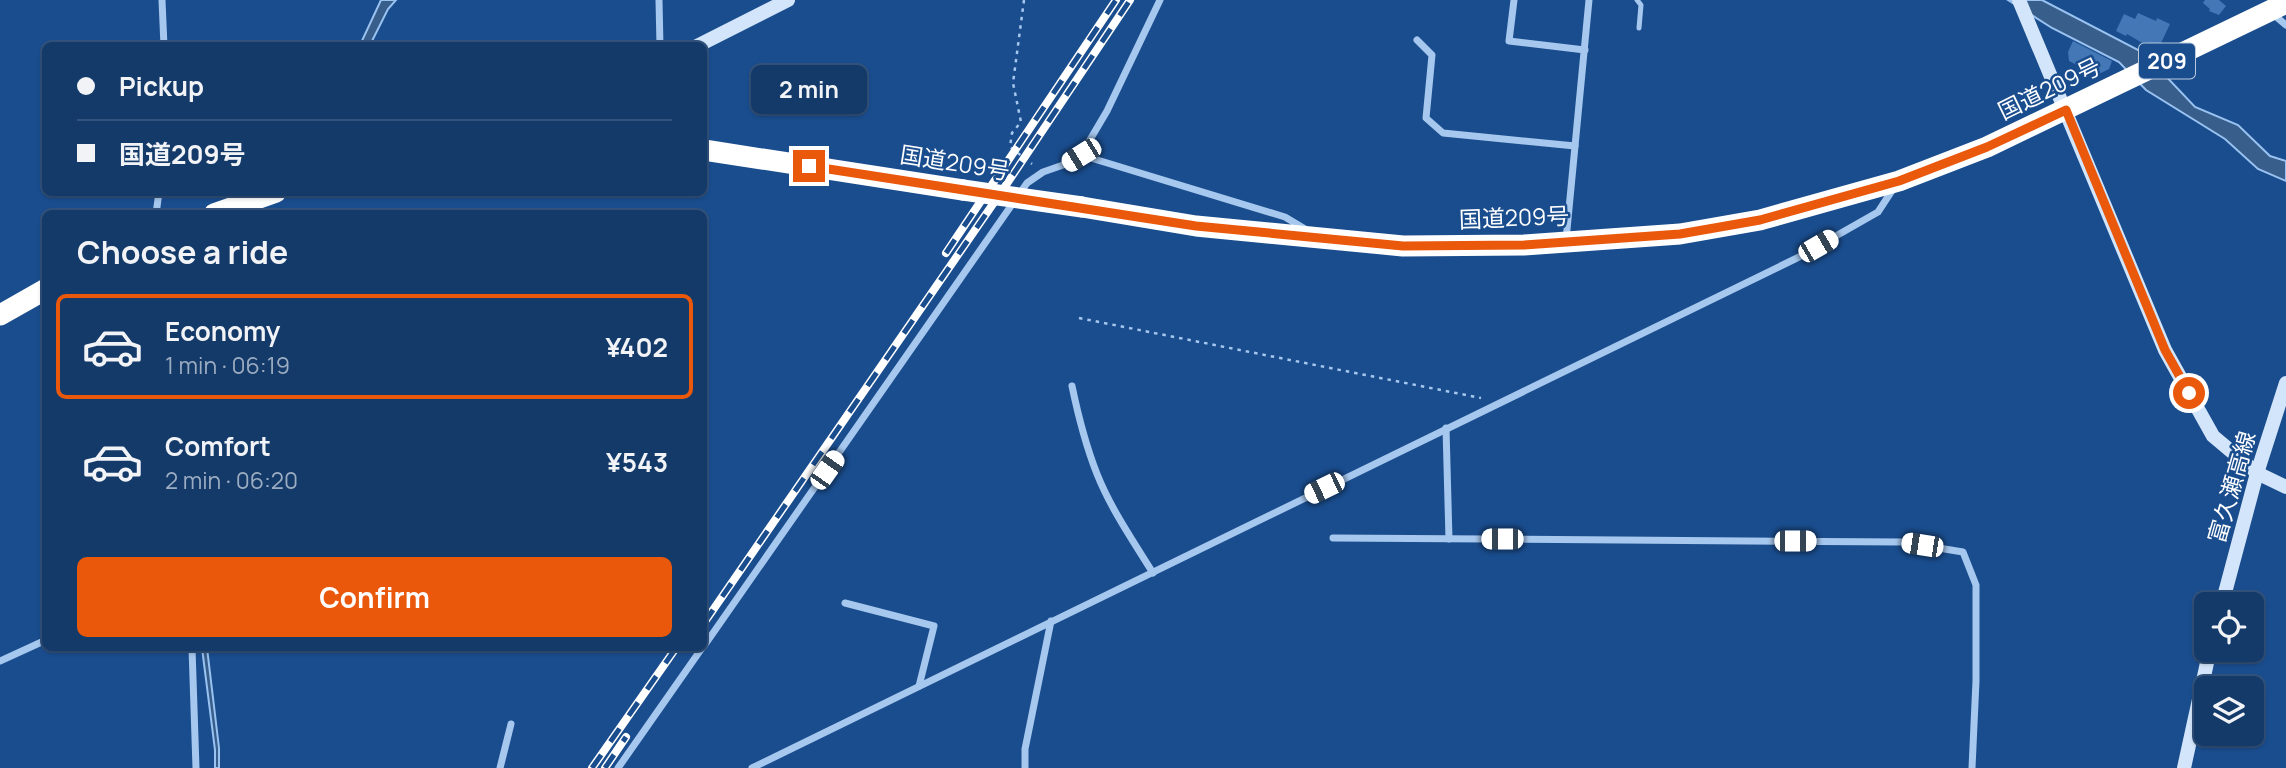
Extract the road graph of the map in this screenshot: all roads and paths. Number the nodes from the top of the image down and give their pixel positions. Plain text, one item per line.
1 (162, 0) edge
2 (659, 0) edge
3 (788, 0) edge
4 (1024, 0) edge
5 (1160, 0) edge
6 (1514, 0) edge
7 (1590, 0) edge
8 (1637, 0) edge
9 (2019, 0) edge
10 (2277, 7) edge
11 (2286, 25) edge
12 (1639, 28) dead end
13 (1417, 40) dead end
14 (164, 42) edge
15 (660, 42) edge
16 (705, 42) edge
17 (1585, 50) junction
18 (2066, 110) junction
19 (1575, 146) junction
20 (707, 150) edge
21 (1081, 155) junction
22 (1043, 172) junction
23 (1899, 181) junction
24 (265, 196) edge
25 (225, 210) edge
26 (1321, 239) junction
27 (1566, 243) junction
28 (42, 291) edge
29 (0, 315) edge
30 (1079, 318) dead end
31 (2286, 383) edge
32 (1072, 386) dead end
33 (1500, 402) junction
34 (1446, 428) junction
35 (2258, 473) junction
36 (2286, 487) edge
37 (1333, 538) dead end
38 (1448, 539) junction
39 (1153, 573) junction
40 (2225, 592) edge
41 (845, 603) dead end
42 (1051, 621) junction
43 (707, 641) edge
44 (42, 642) edge
45 (192, 651) edge
46 (700, 651) edge
47 (0, 661) edge
48 (2207, 662) edge
49 (919, 686) junction
50 (511, 724) dead end
51 (196, 768) edge
52 (500, 768) edge
53 (618, 768) edge
54 (752, 768) edge
55 (1025, 768) edge
56 (1972, 768) edge
57 (2184, 768) edge

1 - 14 street
2 - 15 street
3 - 16 street
4 - 22 path
5 - 21 street
6 - 17 street
7 - 17 street
8 - 12 lane
9 - 18 street
10 - 11 street
10 - 18 highway, 国道209号 / 209
13 - 19 street
17 - 19 street
18 - 23 highway, 国道209号 / 209
18 - 35 street
19 - 27 street
20 - 26 highway, 国道209号 / 209, bridge
21 - 22 street
21 - 26 street
22 - 43 street
23 - 27 highway, 国道209号 / 209
23 - 33 street
24 - 25 highway
26 - 27 highway, 国道209号 / 209
28 - 29 highway
30 - 33 path
31 - 35 street, 富久瀬高線
32 - 39 street
33 - 34 street
34 - 38 street
34 - 39 street
35 - 36 street
35 - 40 street, 富久瀬高線
37 - 38 street
38 - 56 street
39 - 42 street
41 - 49 street
42 - 49 street
42 - 55 street
44 - 47 street
45 - 51 street
46 - 53 street
48 - 57 street
49 - 54 street
50 - 52 street

